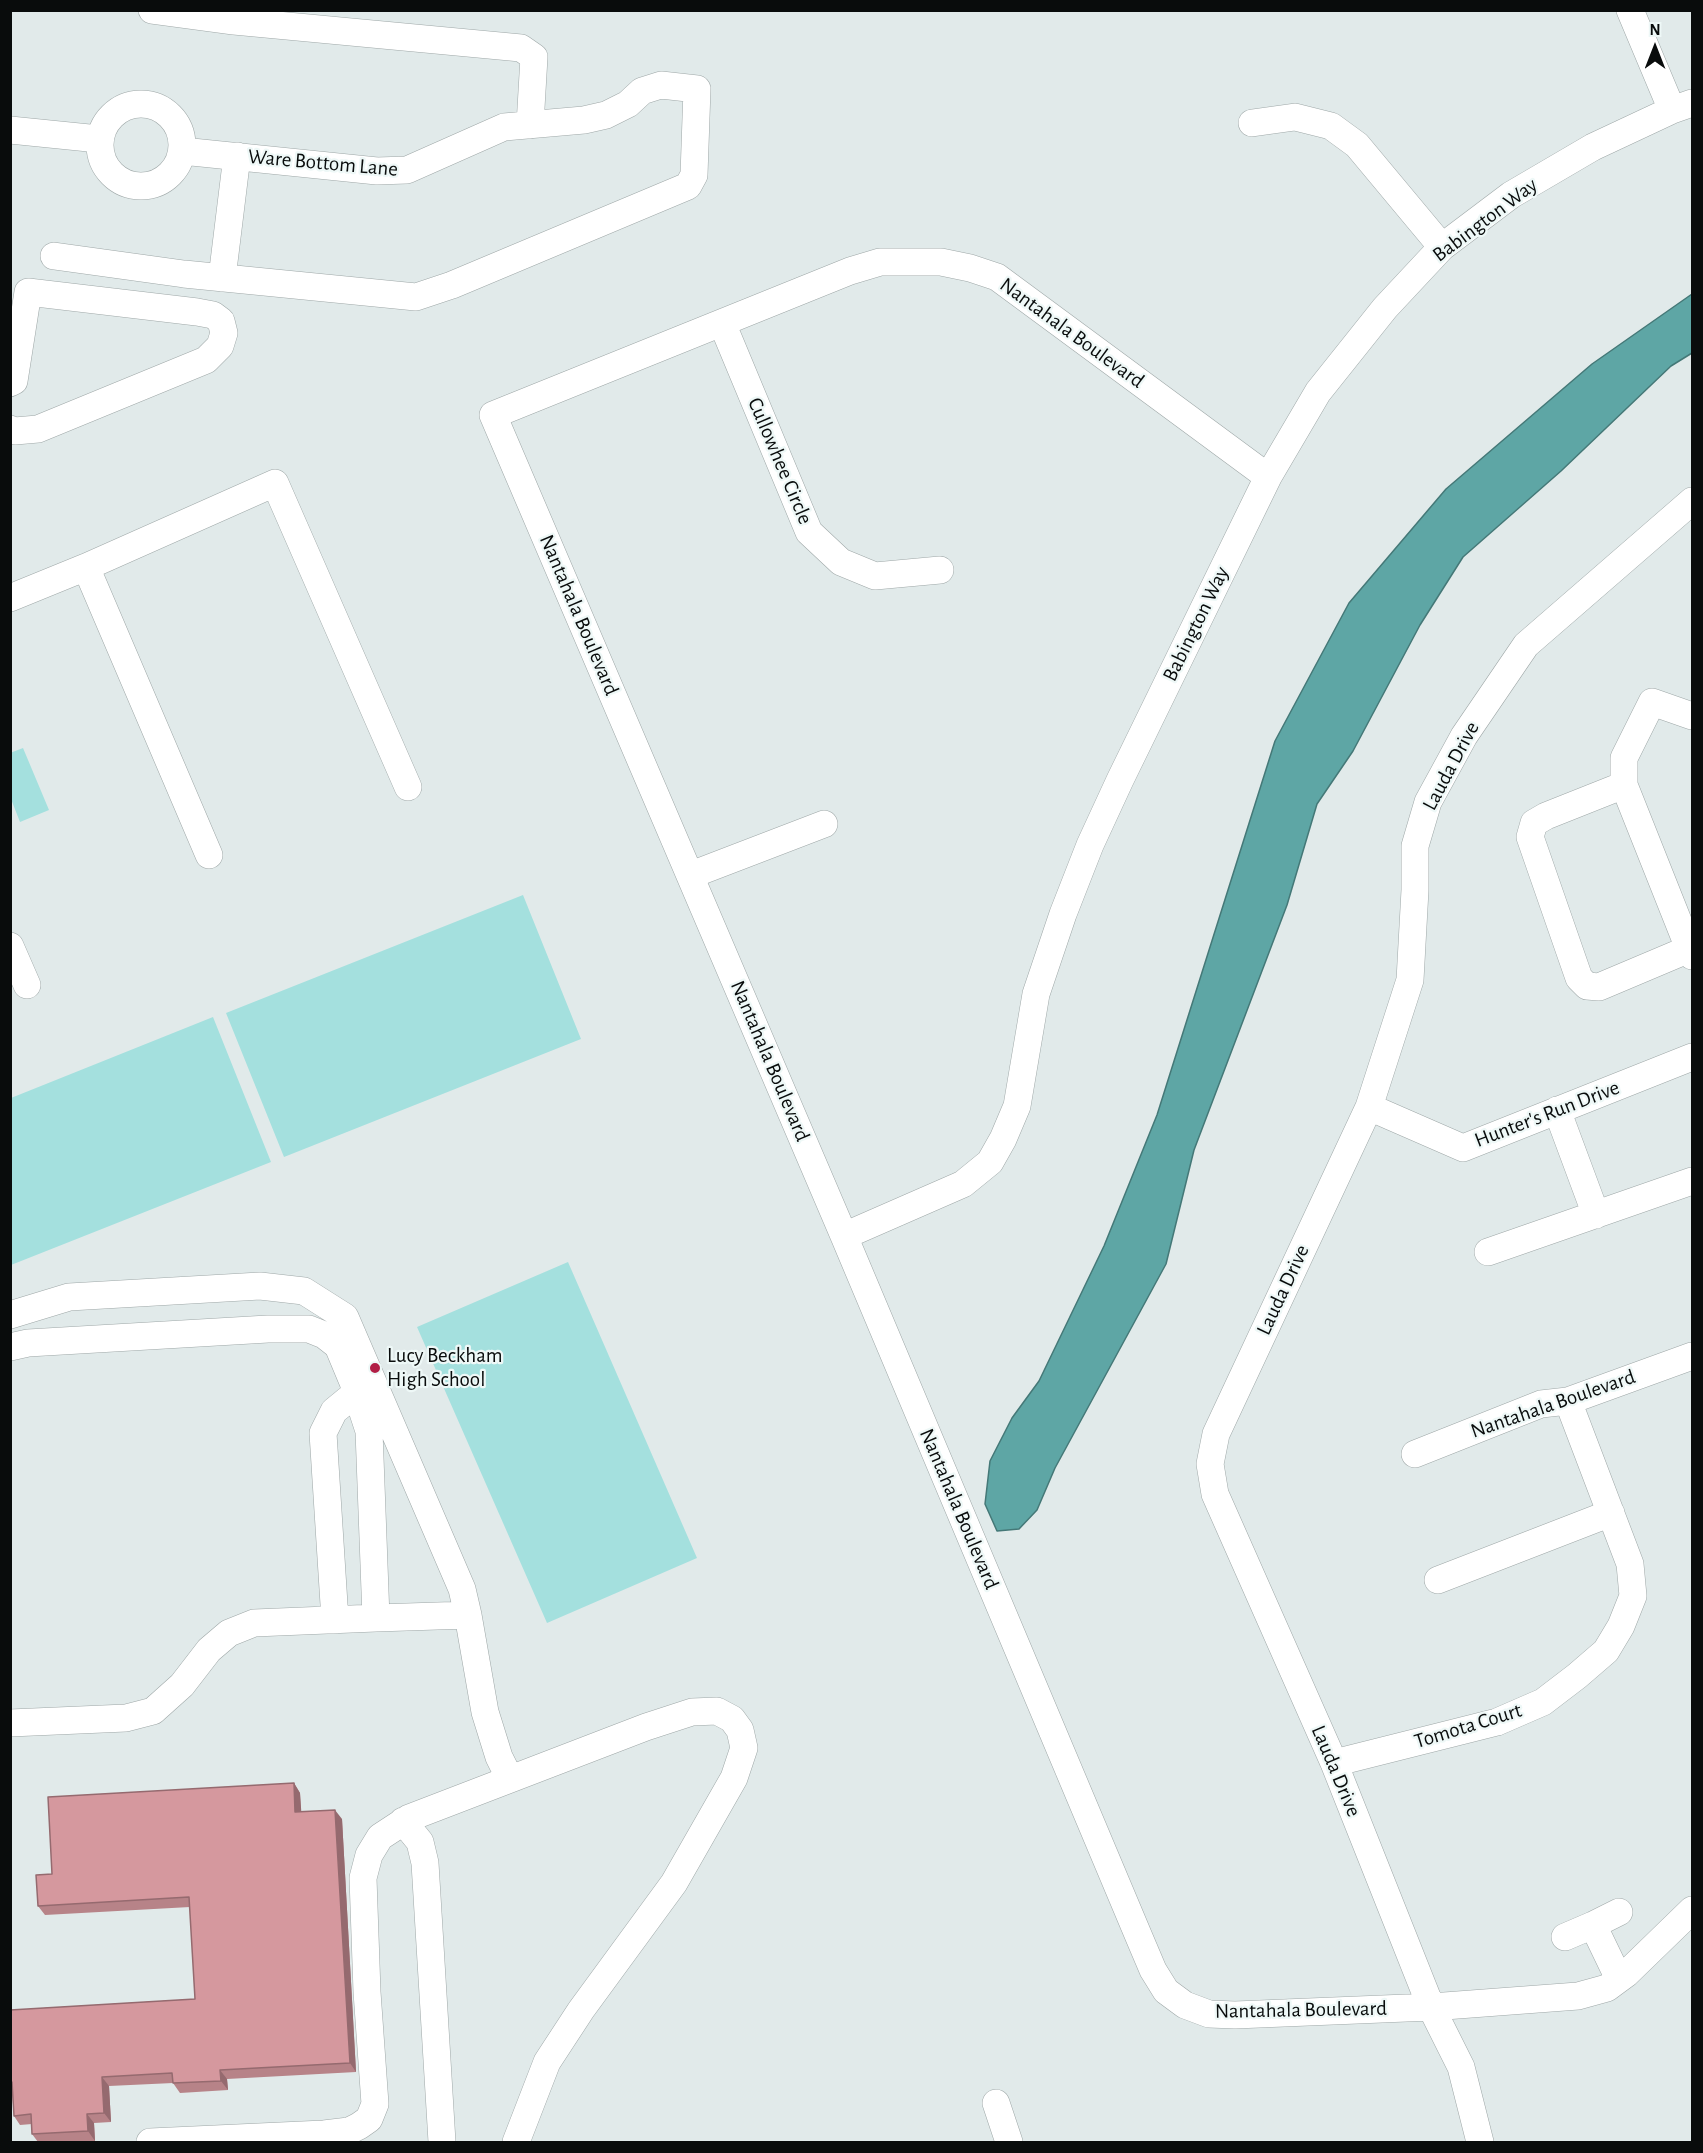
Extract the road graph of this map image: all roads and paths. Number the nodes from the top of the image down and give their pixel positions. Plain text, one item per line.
1 (152, 10) edge
2 (1630, 10) edge
3 (1682, 106) edge
4 (1252, 123) dead end
5 (530, 125) junction
6 (10, 130) edge
7 (99, 140) junction
8 (182, 151) junction
9 (237, 156) junction
10 (1442, 247) junction
11 (54, 256) dead end
12 (222, 278) junction
13 (722, 323) junction
14 (10, 383) edge
15 (10, 429) edge
16 (1268, 477) junction
17 (1692, 501) edge
18 (86, 567) junction
19 (940, 570) dead end
20 (10, 598) edge
21 (1692, 716) edge
22 (1624, 785) junction
23 (408, 787) dead end
24 (824, 824) dead end
25 (209, 855) dead end
26 (690, 875) junction
27 (10, 946) edge
28 (1691, 952) edge
29 (27, 985) dead end
30 (1691, 1061) edge
31 (1369, 1107) junction
32 (1557, 1110) junction
33 (1692, 1181) edge
34 (1596, 1215) junction
35 (844, 1236) junction
36 (1488, 1252) dead end
37 (10, 1315) edge
38 (10, 1347) edge
39 (1692, 1356) edge
40 (356, 1393) junction
41 (1568, 1401) junction
42 (1415, 1454) dead end
43 (1611, 1513) junction
44 (1438, 1580) dead end
45 (468, 1616) junction
46 (376, 1618) junction
47 (335, 1620) junction
48 (10, 1723) edge
49 (1334, 1763) junction
50 (510, 1779) junction
51 (403, 1821) junction
52 (1692, 1910) edge
53 (1619, 1912) dead end
54 (1593, 1925) junction
55 (1564, 1937) dead end
56 (1619, 1979) junction
57 (1431, 2007) junction
58 (996, 2103) dead end
59 (150, 2142) edge
60 (442, 2142) edge
61 (516, 2142) edge
62 (1009, 2142) edge
63 (1480, 2142) edge

1 - 5 street
2 - 3 street
3 - 10 street, Babington Way
4 - 10 street
5 - 9 street, Ware Bottom Lane
5 - 12 street, Ware Bottom Lane
6 - 7 street
7 - 8 street
7 - 8 street
8 - 9 street, Ware Bottom Lane
9 - 12 street
10 - 16 street, Babington Way
11 - 12 street
13 - 16 street, Nantahala Boulevard
13 - 19 street, Cullowhee Circle
13 - 26 street, Nantahala Boulevard
14 - 15 street
16 - 35 street, Babington Way
17 - 31 street, Lauda Drive
18 - 20 street
18 - 23 street
18 - 25 street
21 - 22 street
22 - 28 street
22 - 28 street
24 - 26 street
26 - 35 street, Nantahala Boulevard
27 - 29 street
30 - 32 street, Hunter's Run Drive
31 - 32 street, Hunter's Run Drive
31 - 49 street, Lauda Drive
32 - 34 street
33 - 34 street
34 - 36 street
35 - 57 street, Nantahala Boulevard
37 - 45 street
38 - 40 street
39 - 41 street, Nantahala Boulevard
40 - 46 street
40 - 47 street
41 - 42 street, Nantahala Boulevard
41 - 43 street, Tomota Court
43 - 44 street
43 - 49 street, Tomota Court
45 - 46 street
45 - 50 street
46 - 47 street
47 - 48 street
49 - 57 street, Lauda Drive
50 - 51 street
50 - 61 street
51 - 59 street
51 - 60 street
52 - 56 street, Nantahala Boulevard
53 - 54 street
54 - 55 street
54 - 56 street
56 - 57 street, Nantahala Boulevard
57 - 63 street, Lauda Drive
58 - 62 street

